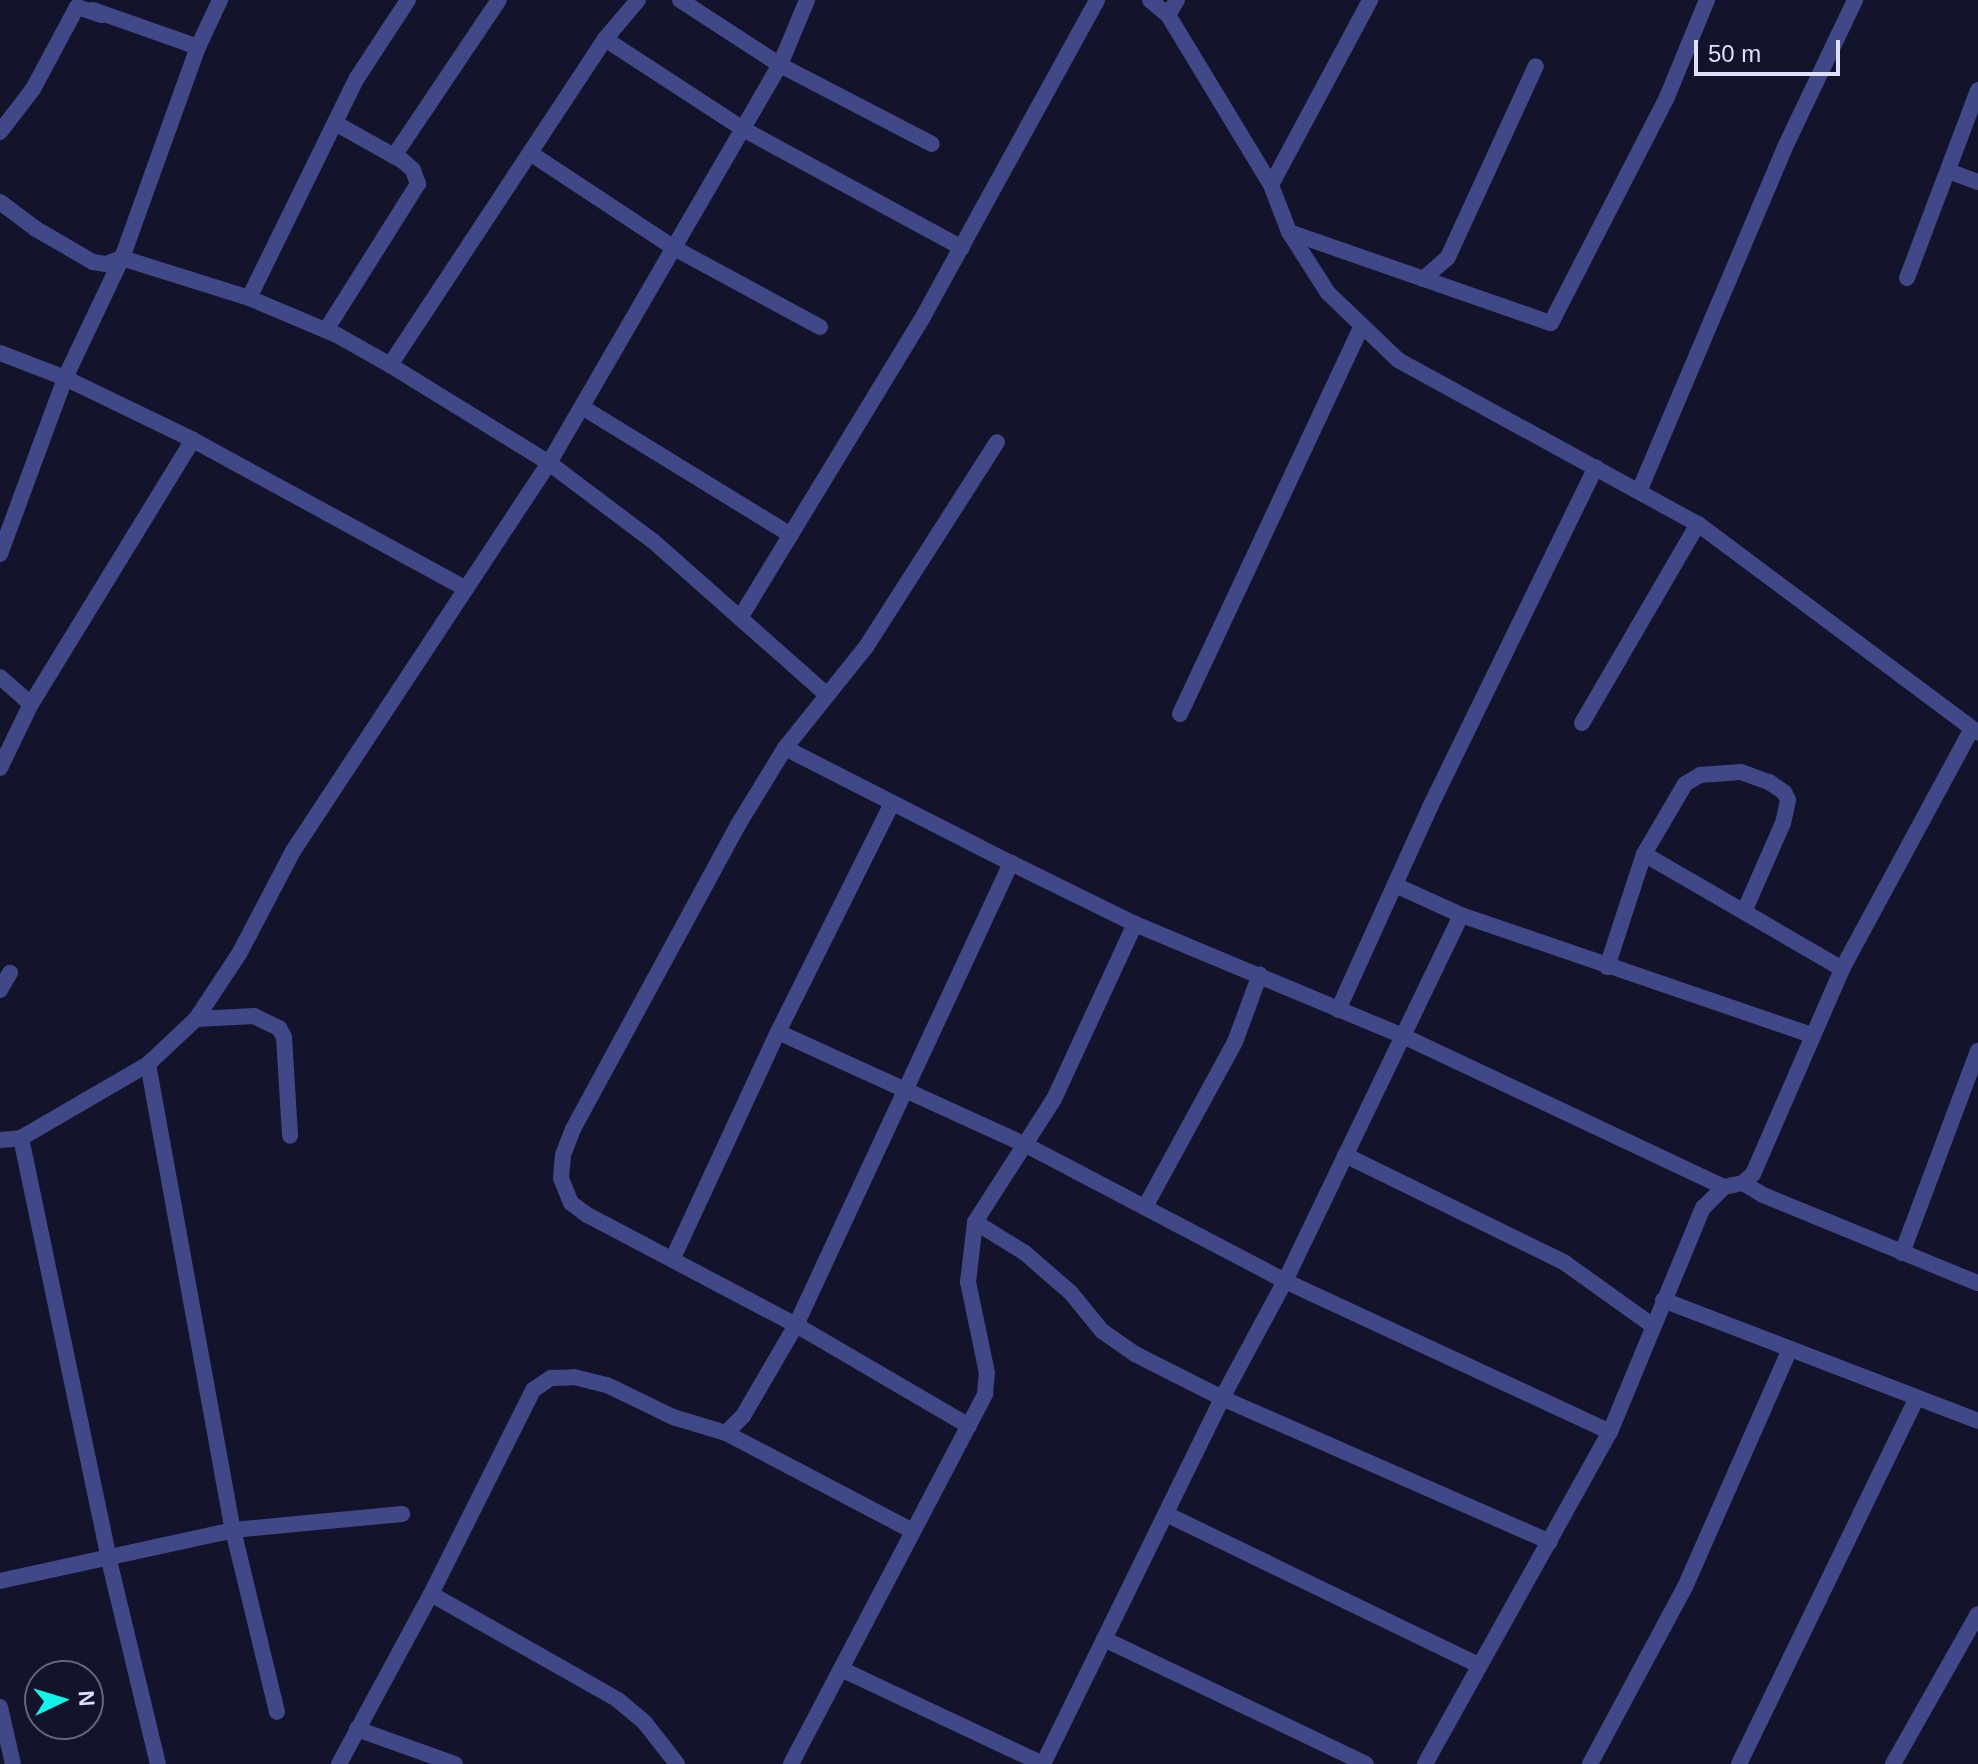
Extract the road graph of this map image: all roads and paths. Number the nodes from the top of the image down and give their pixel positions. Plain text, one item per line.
1 (74, 0) edge
2 (220, 0) edge
3 (408, 0) edge
4 (499, 0) edge
5 (638, 0) edge
6 (680, 0) edge
7 (807, 0) edge
8 (1097, 0) edge
9 (1150, 0) edge
10 (1370, 0) edge
11 (1707, 0) edge
12 (1855, 0) edge
13 (1172, 8) edge
14 (102, 15) junction
15 (605, 39) junction
16 (198, 47) junction
17 (780, 65) junction
18 (1536, 66) dead end
19 (1978, 90) edge
20 (335, 123) junction
21 (743, 129) junction
22 (0, 132) edge
23 (932, 144) dead end
24 (530, 153) junction
25 (394, 156) junction
26 (1948, 171) junction
27 (1978, 182) edge
28 (1271, 185) junction
29 (0, 202) edge
30 (1289, 232) junction
31 (674, 248) junction
32 (962, 248) junction
33 (122, 258) junction
34 (1907, 278) dead end
35 (1423, 279) junction
36 (249, 298) junction
37 (1362, 326) junction
38 (820, 327) dead end
39 (326, 330) junction
40 (0, 353) edge
41 (390, 365) junction
42 (65, 378) junction
43 (582, 407) junction
44 (193, 440) junction
45 (997, 442) dead end
46 (549, 463) junction
47 (1596, 467) junction
48 (1640, 489) junction
49 (0, 501) edge
50 (17, 509) junction
51 (1698, 524) junction
52 (791, 535) junction
53 (0, 554) edge
54 (466, 589) junction
55 (740, 618) junction
56 (0, 677) edge
57 (827, 695) junction
58 (31, 704) junction
59 (1180, 714) dead end
60 (1582, 723) dead end
61 (1975, 732) edge
62 (785, 748) junction
63 (0, 768) edge
64 (891, 805) junction
65 (1644, 854) junction
66 (1011, 863) junction
67 (1395, 885) junction
68 (1744, 912) junction
69 (1461, 915) junction
70 (1135, 924) junction
71 (1607, 967) junction
72 (1842, 969) junction
73 (10, 973) dead end
74 (1260, 974) junction
75 (0, 990) edge
76 (1338, 1010) junction
77 (196, 1019) junction
78 (778, 1032) junction
79 (1812, 1035) junction
80 (1403, 1036) junction
81 (1978, 1051) edge
82 (148, 1064) junction
83 (905, 1092) junction
84 (290, 1136) dead end
85 (21, 1138) junction
86 (0, 1140) edge
87 (1026, 1145) junction
88 (1345, 1155) junction
89 (1743, 1183) junction
90 (1724, 1187) junction
91 (1145, 1207) junction
92 (975, 1222) junction
93 (1902, 1253) junction
94 (673, 1258) junction
95 (1285, 1281) junction
96 (1978, 1283) edge
97 (1663, 1300) junction
98 (796, 1325) junction
99 (1653, 1326) junction
100 (1790, 1349) junction
101 (1222, 1398) junction
102 (1917, 1398) junction
103 (1978, 1421) edge
104 (969, 1426) junction
105 (1610, 1432) junction
106 (726, 1433) junction
107 (402, 1514) dead end
108 (1166, 1514) junction
109 (233, 1530) junction
110 (913, 1531) junction
111 (1550, 1542) junction
112 (108, 1556) junction
113 (0, 1581) edge
114 (431, 1594) junction
115 (1978, 1614) edge
116 (1104, 1639) junction
117 (1478, 1665) junction
118 (841, 1669) junction
119 (0, 1707) edge
120 (277, 1712) dead end
121 (357, 1729) junction
122 (13, 1764) edge
123 (158, 1764) edge
124 (339, 1764) edge
125 (455, 1764) edge
126 (677, 1764) edge
127 (791, 1764) edge
128 (1043, 1764) edge
129 (1366, 1764) edge
130 (1425, 1764) edge
131 (1590, 1764) edge
132 (1739, 1764) edge
133 (1893, 1764) edge

1 - 14 street
2 - 16 street
3 - 20 street
4 - 25 street
5 - 15 street
6 - 17 street
7 - 17 street
8 - 32 street
9 - 13 street
10 - 28 street
11 - 35 street
12 - 48 street
13 - 28 street
14 - 16 street
14 - 22 street
15 - 21 street
15 - 24 street
16 - 33 street
17 - 21 street
17 - 23 street
18 - 35 street
19 - 26 street
20 - 25 street
20 - 36 street
21 - 31 street
21 - 32 street
24 - 31 street
24 - 41 street
25 - 39 street
26 - 27 street
26 - 34 street
28 - 30 street
29 - 33 street
30 - 35 street
30 - 37 street
31 - 38 street
31 - 43 street
32 - 52 street
33 - 36 street
33 - 42 street
36 - 39 street
37 - 47 street
37 - 59 street
39 - 41 street
40 - 42 street
41 - 46 street
42 - 44 street
42 - 50 street
43 - 46 street
43 - 52 street
44 - 54 street
44 - 58 street
45 - 57 street
46 - 54 street
46 - 55 street
47 - 48 street
47 - 67 street
48 - 51 street
49 - 50 street
50 - 53 street
51 - 60 street
51 - 61 street
52 - 55 street
54 - 77 street
55 - 57 street
56 - 58 street
57 - 62 street
58 - 63 street
61 - 72 street
62 - 64 street
62 - 94 street
64 - 66 street
64 - 78 street
65 - 68 street
65 - 68 street
65 - 71 street
66 - 70 street
66 - 83 street
67 - 69 street
67 - 76 street
68 - 72 street
69 - 71 street
69 - 80 street
70 - 74 street
70 - 87 street
71 - 79 street
72 - 79 street
73 - 75 street
74 - 76 street
74 - 91 street
76 - 80 street
77 - 82 street
77 - 84 street
78 - 83 street
78 - 94 street
79 - 89 street
80 - 88 street
80 - 90 street
81 - 93 street
82 - 85 street
82 - 109 street
83 - 87 street
83 - 98 street
85 - 86 street
85 - 112 street
87 - 91 street
87 - 92 street
88 - 95 street
88 - 99 street
89 - 90 street
89 - 93 street
90 - 97 street
91 - 95 street
92 - 101 street
92 - 104 street
93 - 96 street
94 - 98 street
95 - 101 street
95 - 105 street
97 - 99 street
97 - 100 street
98 - 104 street
98 - 106 street
99 - 105 street
100 - 102 street
100 - 131 street
101 - 108 street
101 - 111 street
102 - 103 street
102 - 132 street
104 - 110 street
105 - 111 street
106 - 110 street
106 - 114 street
107 - 109 street
108 - 116 street
108 - 117 street
109 - 112 street
109 - 120 street
110 - 118 street
111 - 117 street
112 - 113 street
112 - 123 street
114 - 121 street
114 - 126 street
115 - 133 street
116 - 128 street
116 - 129 street
117 - 130 street
118 - 127 street
118 - 128 street
119 - 122 street
121 - 124 street
121 - 125 street

